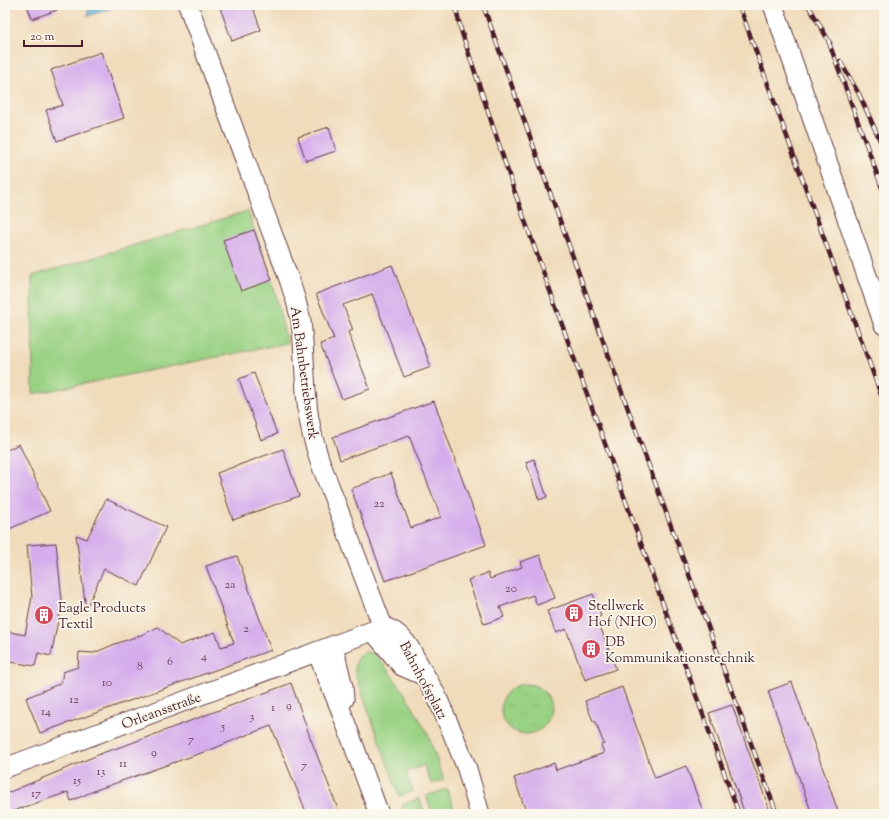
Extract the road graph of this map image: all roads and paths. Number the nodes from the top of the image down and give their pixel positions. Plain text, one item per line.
1 (188, 5) edge
2 (772, 5) edge
3 (884, 325) edge
4 (378, 629) junction
5 (325, 649) junction
6 (425, 676) joint
7 (5, 768) edge
8 (380, 811) edge
9 (480, 814) edge

1 - 4 street, Am Bahnbetriebswerk
2 - 3 street
4 - 5 street
4 - 6 street, Am Bahnbetriebswerk
5 - 7 street, Orleansstraße
5 - 8 street
6 - 9 street, Bahnhofsplatz

